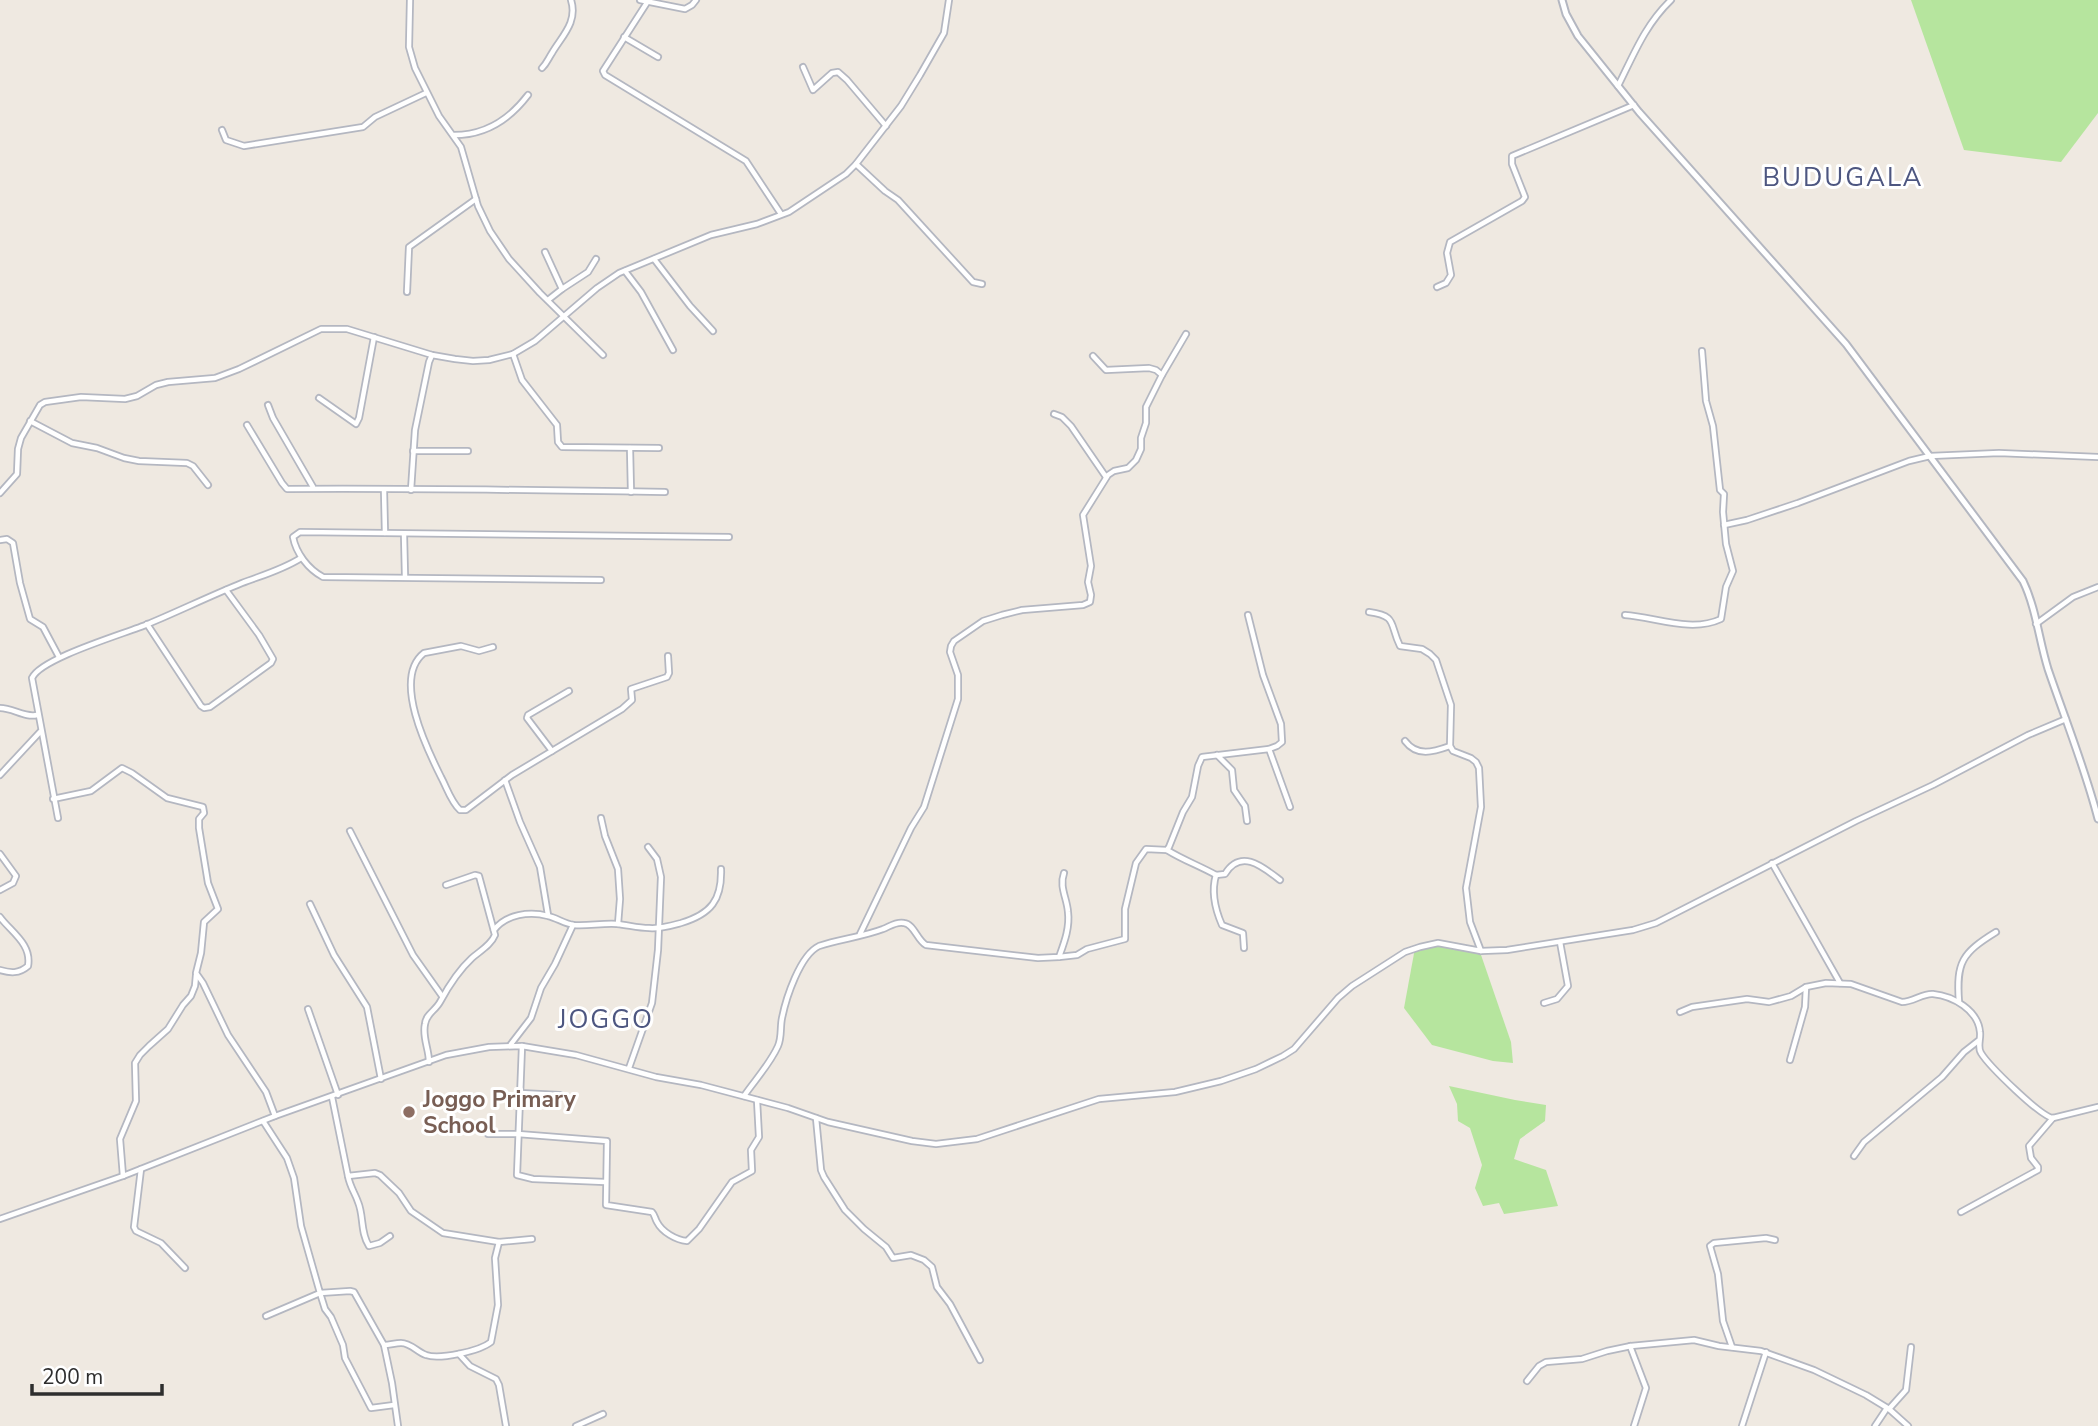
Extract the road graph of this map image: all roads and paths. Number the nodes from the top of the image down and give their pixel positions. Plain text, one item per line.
1 (410, 0) edge
2 (571, 0) edge
3 (640, 0) edge
4 (696, 0) edge
5 (949, 0) edge
6 (1562, 0) edge
7 (1671, 0) edge
8 (648, 1) edge
9 (624, 37) junction
10 (658, 57) dead end
11 (803, 67) dead end
12 (542, 68) dead end
13 (1618, 86) junction
14 (426, 93) junction
15 (528, 95) dead end
16 (1634, 106) junction
17 (886, 126) junction
18 (222, 130) dead end
19 (453, 135) junction
20 (856, 164) junction
21 (476, 200) junction
22 (781, 214) junction
23 (545, 252) dead end
24 (596, 259) dead end
25 (654, 259) junction
26 (625, 271) junction
27 (982, 284) dead end
28 (1437, 287) dead end
29 (562, 289) junction
30 (407, 292) dead end
31 (548, 300) junction
32 (564, 316) junction
33 (713, 331) dead end
34 (1186, 334) dead end
35 (374, 337) junction
36 (673, 350) dead end
37 (1702, 351) dead end
38 (513, 354) junction
39 (432, 355) junction
40 (603, 355) dead end
41 (1093, 356) dead end
42 (1162, 375) junction
43 (319, 398) dead end
44 (268, 405) dead end
45 (1054, 414) dead end
46 (30, 421) junction
47 (247, 425) dead end
48 (630, 448) junction
49 (659, 448) dead end
50 (413, 451) junction
51 (468, 451) dead end
52 (1930, 456) junction
53 (2098, 457) edge
54 (1106, 478) junction
55 (208, 485) dead end
56 (313, 487) junction
57 (384, 490) junction
58 (411, 490) junction
59 (631, 492) junction
60 (665, 492) dead end
61 (0, 493) edge
62 (1724, 525) junction
63 (384, 533) junction
64 (404, 534) junction
65 (729, 537) dead end
66 (0, 540) edge
67 (301, 558) junction
68 (405, 576) junction
69 (601, 580) dead end
70 (2098, 587) edge
71 (226, 590) junction
72 (1368, 612) dead end
73 (1248, 615) dead end
74 (1625, 615) dead end
75 (148, 624) junction
76 (2036, 624) junction
77 (493, 647) dead end
78 (668, 656) dead end
79 (59, 658) junction
80 (569, 691) dead end
81 (0, 708) edge
82 (37, 715) junction
83 (2067, 718) junction
84 (41, 731) junction
85 (1405, 741) dead end
86 (1450, 746) junction
87 (1269, 749) junction
88 (552, 751) junction
89 (1217, 754) junction
90 (0, 775) edge
91 (505, 780) junction
92 (53, 799) junction
93 (1290, 807) dead end
94 (58, 818) dead end
95 (601, 818) dead end
96 (2098, 819) edge
97 (1247, 821) dead end
98 (350, 831) dead end
99 (648, 847) dead end
100 (1167, 850) junction
101 (0, 853) edge
102 (1772, 863) junction
103 (721, 869) dead end
104 (1064, 873) dead end
105 (1216, 875) junction
106 (1279, 880) dead end
107 (446, 885) dead end
108 (0, 890) edge
109 (310, 904) dead end
110 (548, 916) junction
111 (0, 917) edge
112 (618, 924) junction
113 (573, 925) junction
114 (659, 928) junction
115 (494, 930) junction
116 (1996, 932) dead end
117 (859, 935) junction
118 (1560, 942) junction
119 (1244, 948) dead end
120 (1482, 951) junction
121 (1059, 957) junction
122 (0, 970) edge
123 (196, 973) junction
124 (1840, 983) junction
125 (1806, 988) junction
126 (442, 996) junction
127 (1544, 1003) dead end
128 (1959, 1003) junction
129 (308, 1009) dead end
130 (1681, 1012) dead end
131 (1980, 1040) junction
132 (510, 1045) junction
133 (522, 1046) junction
134 (1790, 1060) dead end
135 (429, 1062) junction
136 (629, 1068) junction
137 (381, 1079) junction
138 (520, 1093) junction
139 (338, 1095) junction
140 (560, 1095) dead end
141 (744, 1096) junction
142 (332, 1097) junction
143 (757, 1100) junction
144 (2098, 1107) edge
145 (275, 1116) junction
146 (816, 1118) junction
147 (2053, 1118) junction
148 (264, 1121) junction
149 (488, 1134) dead end
150 (517, 1134) junction
151 (1854, 1156) dead end
152 (141, 1169) junction
153 (123, 1176) junction
154 (348, 1176) junction
155 (605, 1182) junction
156 (1961, 1213) dead end
157 (0, 1219) edge
158 (390, 1236) dead end
159 (532, 1239) dead end
160 (1775, 1240) dead end
161 (499, 1242) junction
162 (185, 1268) dead end
163 (320, 1293) junction
164 (266, 1317) dead end
165 (384, 1345) junction
166 (1630, 1346) junction
167 (1732, 1347) junction
168 (1911, 1347) dead end
169 (1766, 1352) junction
170 (459, 1354) junction
171 (980, 1360) dead end
172 (1527, 1381) dead end
173 (394, 1405) junction
174 (1888, 1409) junction
175 (603, 1414) dead end
176 (398, 1426) edge
177 (506, 1426) edge
178 (576, 1426) edge
179 (1634, 1426) edge
180 (1742, 1426) edge
181 (1875, 1426) edge
182 (1908, 1426) edge

1 - 14 street
2 - 12 street
3 - 8 street
4 - 8 street
5 - 17 street
6 - 13 street
7 - 13 street
8 - 9 street
9 - 10 street
9 - 22 street
11 - 17 street
13 - 16 street
14 - 18 street
14 - 19 street
15 - 19 street
16 - 28 street
16 - 52 street
17 - 20 street
19 - 21 street
20 - 22 street
20 - 27 street
21 - 30 street
21 - 31 street
22 - 25 street
23 - 29 street
24 - 29 street
25 - 26 street
25 - 33 street
26 - 32 street
26 - 36 street
29 - 31 street
31 - 32 street
32 - 38 street
32 - 40 street
34 - 42 street
35 - 39 street
35 - 43 street
35 - 46 street
37 - 62 street
38 - 39 street
38 - 48 street
39 - 50 street
41 - 42 street
42 - 54 street
44 - 56 street
45 - 54 street
46 - 55 street
46 - 61 street
47 - 56 street
48 - 49 street
48 - 59 street
50 - 51 street
50 - 58 street
52 - 53 street
52 - 62 street
52 - 76 street
54 - 117 street
56 - 57 street
57 - 58 street
57 - 63 street
58 - 59 street
59 - 60 street
62 - 74 street
63 - 64 street
63 - 67 street
64 - 65 street
64 - 68 street
66 - 79 street
67 - 68 street
67 - 71 street
68 - 69 street
70 - 76 street
71 - 75 street
71 - 75 street
72 - 86 street
73 - 87 street
75 - 79 street
76 - 83 street
77 - 91 street
78 - 88 street
79 - 82 street
80 - 88 street
81 - 82 street
82 - 84 street
83 - 96 street
83 - 102 street
84 - 90 street
84 - 92 street
85 - 86 street
86 - 120 street
87 - 89 street
87 - 93 street
88 - 91 street
89 - 97 street
89 - 100 street
91 - 110 street
92 - 94 street
92 - 123 street
95 - 112 street
98 - 126 street
99 - 114 street
100 - 105 street
100 - 121 street
101 - 108 street
102 - 118 street
102 - 124 street
103 - 114 street
104 - 121 street
105 - 106 street
105 - 119 street
107 - 115 street
109 - 137 street
110 - 113 street
110 - 115 street
111 - 122 street
112 - 113 street
112 - 114 street
113 - 132 street
114 - 136 street
115 - 126 street
116 - 128 street
117 - 121 street
117 - 141 street
118 - 120 street
118 - 127 street
120 - 146 street
123 - 145 street
123 - 153 street
124 - 125 street
124 - 128 street
125 - 130 street
125 - 134 street
126 - 135 street
128 - 131 street
129 - 139 street
131 - 147 street
131 - 151 street
132 - 133 street
132 - 135 street
133 - 136 street
133 - 138 street
135 - 137 street
136 - 141 street
137 - 139 street
138 - 140 street
138 - 150 street
139 - 142 street
141 - 143 street
142 - 145 street
142 - 154 street
143 - 146 street
143 - 155 street
144 - 147 street
145 - 148 street
146 - 171 street
147 - 156 street
148 - 152 street
148 - 163 street
149 - 150 street
150 - 155 street
150 - 155 street
152 - 153 street
152 - 162 street
153 - 157 street
154 - 158 street
154 - 161 street
159 - 161 street
160 - 167 street
161 - 170 street
163 - 164 street
163 - 165 street
163 - 173 street
165 - 170 street
165 - 173 street
166 - 167 street
166 - 172 street
166 - 179 street
167 - 169 street
168 - 174 street
169 - 174 street
169 - 180 street
170 - 177 street
173 - 176 street
174 - 181 street
174 - 182 street
175 - 178 street

